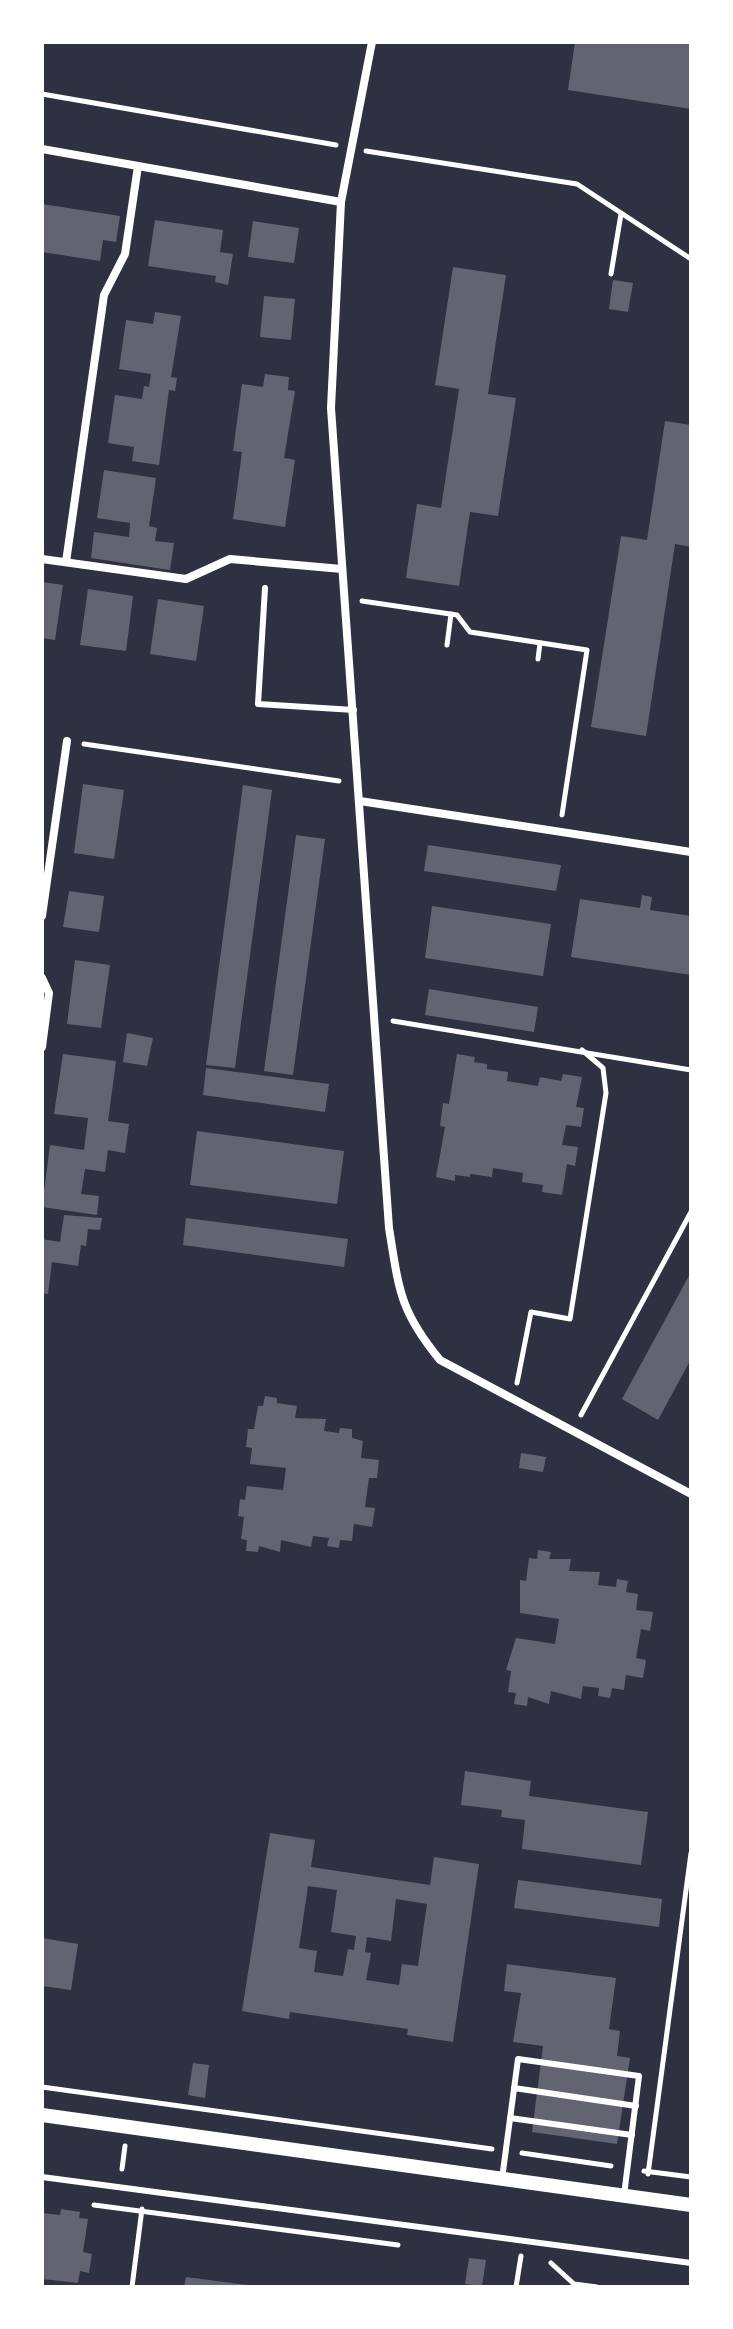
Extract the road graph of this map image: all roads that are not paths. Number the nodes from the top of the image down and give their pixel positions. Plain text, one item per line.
1 (372, 42) edge
2 (42, 149) edge
3 (138, 166) junction
4 (341, 202) junction
5 (42, 559) edge
6 (66, 562) junction
7 (342, 569) junction
8 (265, 588) dead end
9 (354, 710) junction
10 (67, 741) road end
11 (360, 801) junction
12 (691, 852) edge
13 (42, 916) edge
14 (42, 978) edge
15 (42, 1047) edge
16 (691, 1494) edge
17 (514, 2088) junction
18 (636, 2106) junction
19 (42, 2115) edge
20 (510, 2118) junction
21 (632, 2135) junction
22 (42, 2177) edge
23 (502, 2179) junction
24 (624, 2195) junction
25 (691, 2205) edge
26 (691, 2263) edge

1 - 4 street
2 - 3 street
3 - 4 street
3 - 6 street
4 - 7 street
5 - 6 street
6 - 7 street
7 - 9 street
8 - 9 lane
9 - 11 street
10 - 13 street
11 - 12 street
11 - 16 street
14 - 15 street
17 - 18 lane
17 - 18 lane
17 - 20 lane
18 - 21 lane
19 - 23 street
20 - 21 lane
20 - 23 lane
21 - 24 lane
22 - 26 lane
23 - 24 street
24 - 25 street

